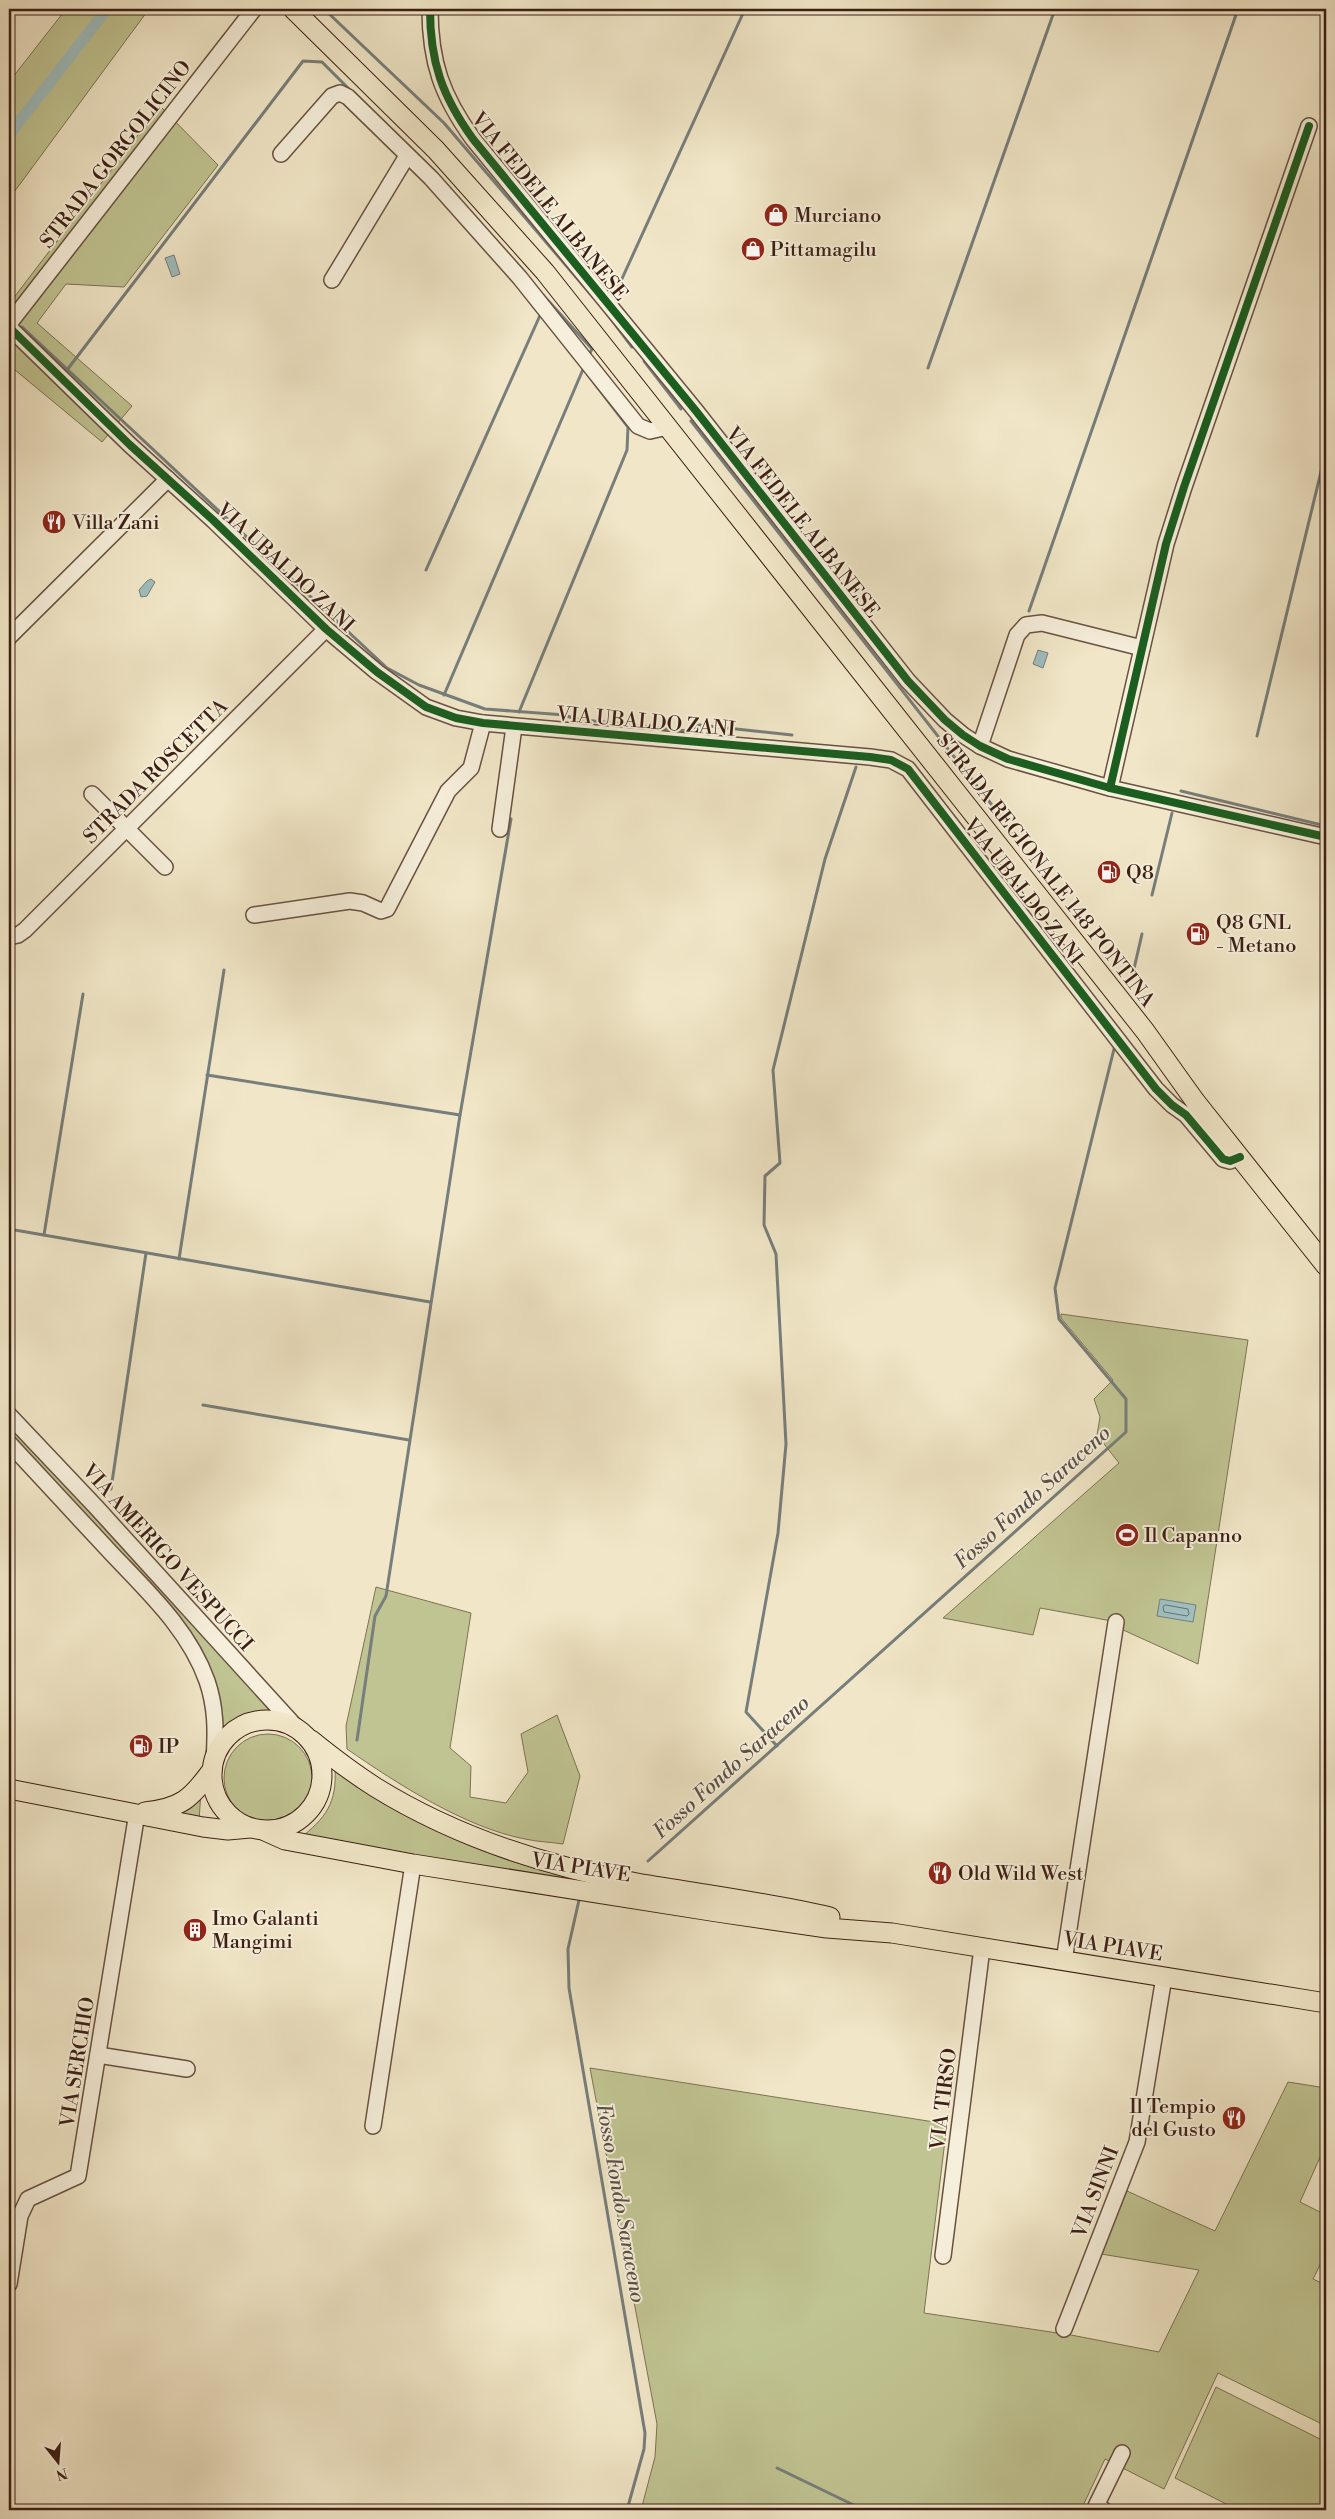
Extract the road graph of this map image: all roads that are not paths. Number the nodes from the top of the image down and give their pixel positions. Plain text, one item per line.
1 (254, 9) edge
2 (293, 9) edge
3 (430, 9) edge
4 (1309, 126) dead end
5 (281, 154) dead end
6 (407, 156) junction
7 (332, 280) dead end
8 (9, 325) edge
9 (667, 426) junction
10 (168, 479) junction
11 (326, 629) junction
12 (9, 637) edge
13 (1142, 648) junction
14 (482, 723) junction
15 (514, 727) junction
16 (980, 746) junction
17 (1110, 788) junction
18 (92, 794) dead end
19 (126, 828) junction
20 (500, 829) dead end
21 (1326, 837) edge
22 (165, 867) dead end
23 (254, 915) dead end
24 (9, 937) edge
25 (1240, 1157) junction
26 (1326, 1266) edge
27 (9, 1415) edge
28 (9, 1443) edge
29 (1116, 1622) dead end
30 (296, 1727) junction
31 (311, 1740) junction
32 (213, 1765) junction
33 (9, 1789) edge
34 (137, 1813) junction
35 (258, 1829) junction
36 (413, 1864) junction
37 (892, 1933) junction
38 (982, 1948) junction
39 (1064, 1961) junction
40 (1164, 1977) junction
41 (1326, 2002) edge
42 (98, 2055) junction
43 (187, 2069) dead end
44 (374, 2126) dead end
45 (943, 2256) dead end
46 (9, 2284) edge
47 (1064, 2329) dead end
48 (1122, 2453) dead end
49 (1104, 2510) edge

1 - 8 street, STRADA GORGOLICINO
2 - 9 main road, STRADA REGIONALE 148 PONTINA
3 - 16 street, VIA FEDELE ALBANESE
4 - 13 street
5 - 6 street
6 - 7 street
6 - 9 street
8 - 10 street, VIA UBALDO ZANI
9 - 25 main road, STRADA REGIONALE 148 PONTINA
10 - 11 street, VIA UBALDO ZANI
10 - 12 street
11 - 14 street, VIA UBALDO ZANI
11 - 19 street, STRADA ROSCETTA
13 - 16 street
13 - 17 street
14 - 15 street, VIA UBALDO ZANI
14 - 23 street
15 - 20 street
15 - 25 street, VIA UBALDO ZANI
16 - 17 street, VIA FEDELE ALBANESE
17 - 21 street, VIA FEDELE ALBANESE
18 - 19 street
19 - 22 street
19 - 24 street, STRADA ROSCETTA
25 - 26 main road, STRADA REGIONALE 148 PONTINA
27 - 30 street, VIA AMERIGO VESPUCCI
28 - 32 street, VIA AMERIGO VESPUCCI
29 - 39 street
30 - 31 main road
30 - 32 main road
31 - 35 main road
31 - 37 main road, VIA PIAVE
32 - 34 main road, VIA PIAVE
32 - 35 main road
33 - 34 main road, VIA PIAVE
34 - 35 main road, VIA PIAVE
34 - 42 street, VIA SERCHIO
35 - 36 main road, VIA PIAVE
36 - 37 main road, VIA PIAVE
36 - 44 street
37 - 38 main road, VIA PIAVE
38 - 39 main road, VIA PIAVE
38 - 45 street, VIA TIRSO
39 - 40 main road, VIA PIAVE
40 - 41 main road, VIA PIAVE
40 - 47 street, VIA SINNI
42 - 43 street
42 - 46 street, VIA SERCHIO
48 - 49 street

